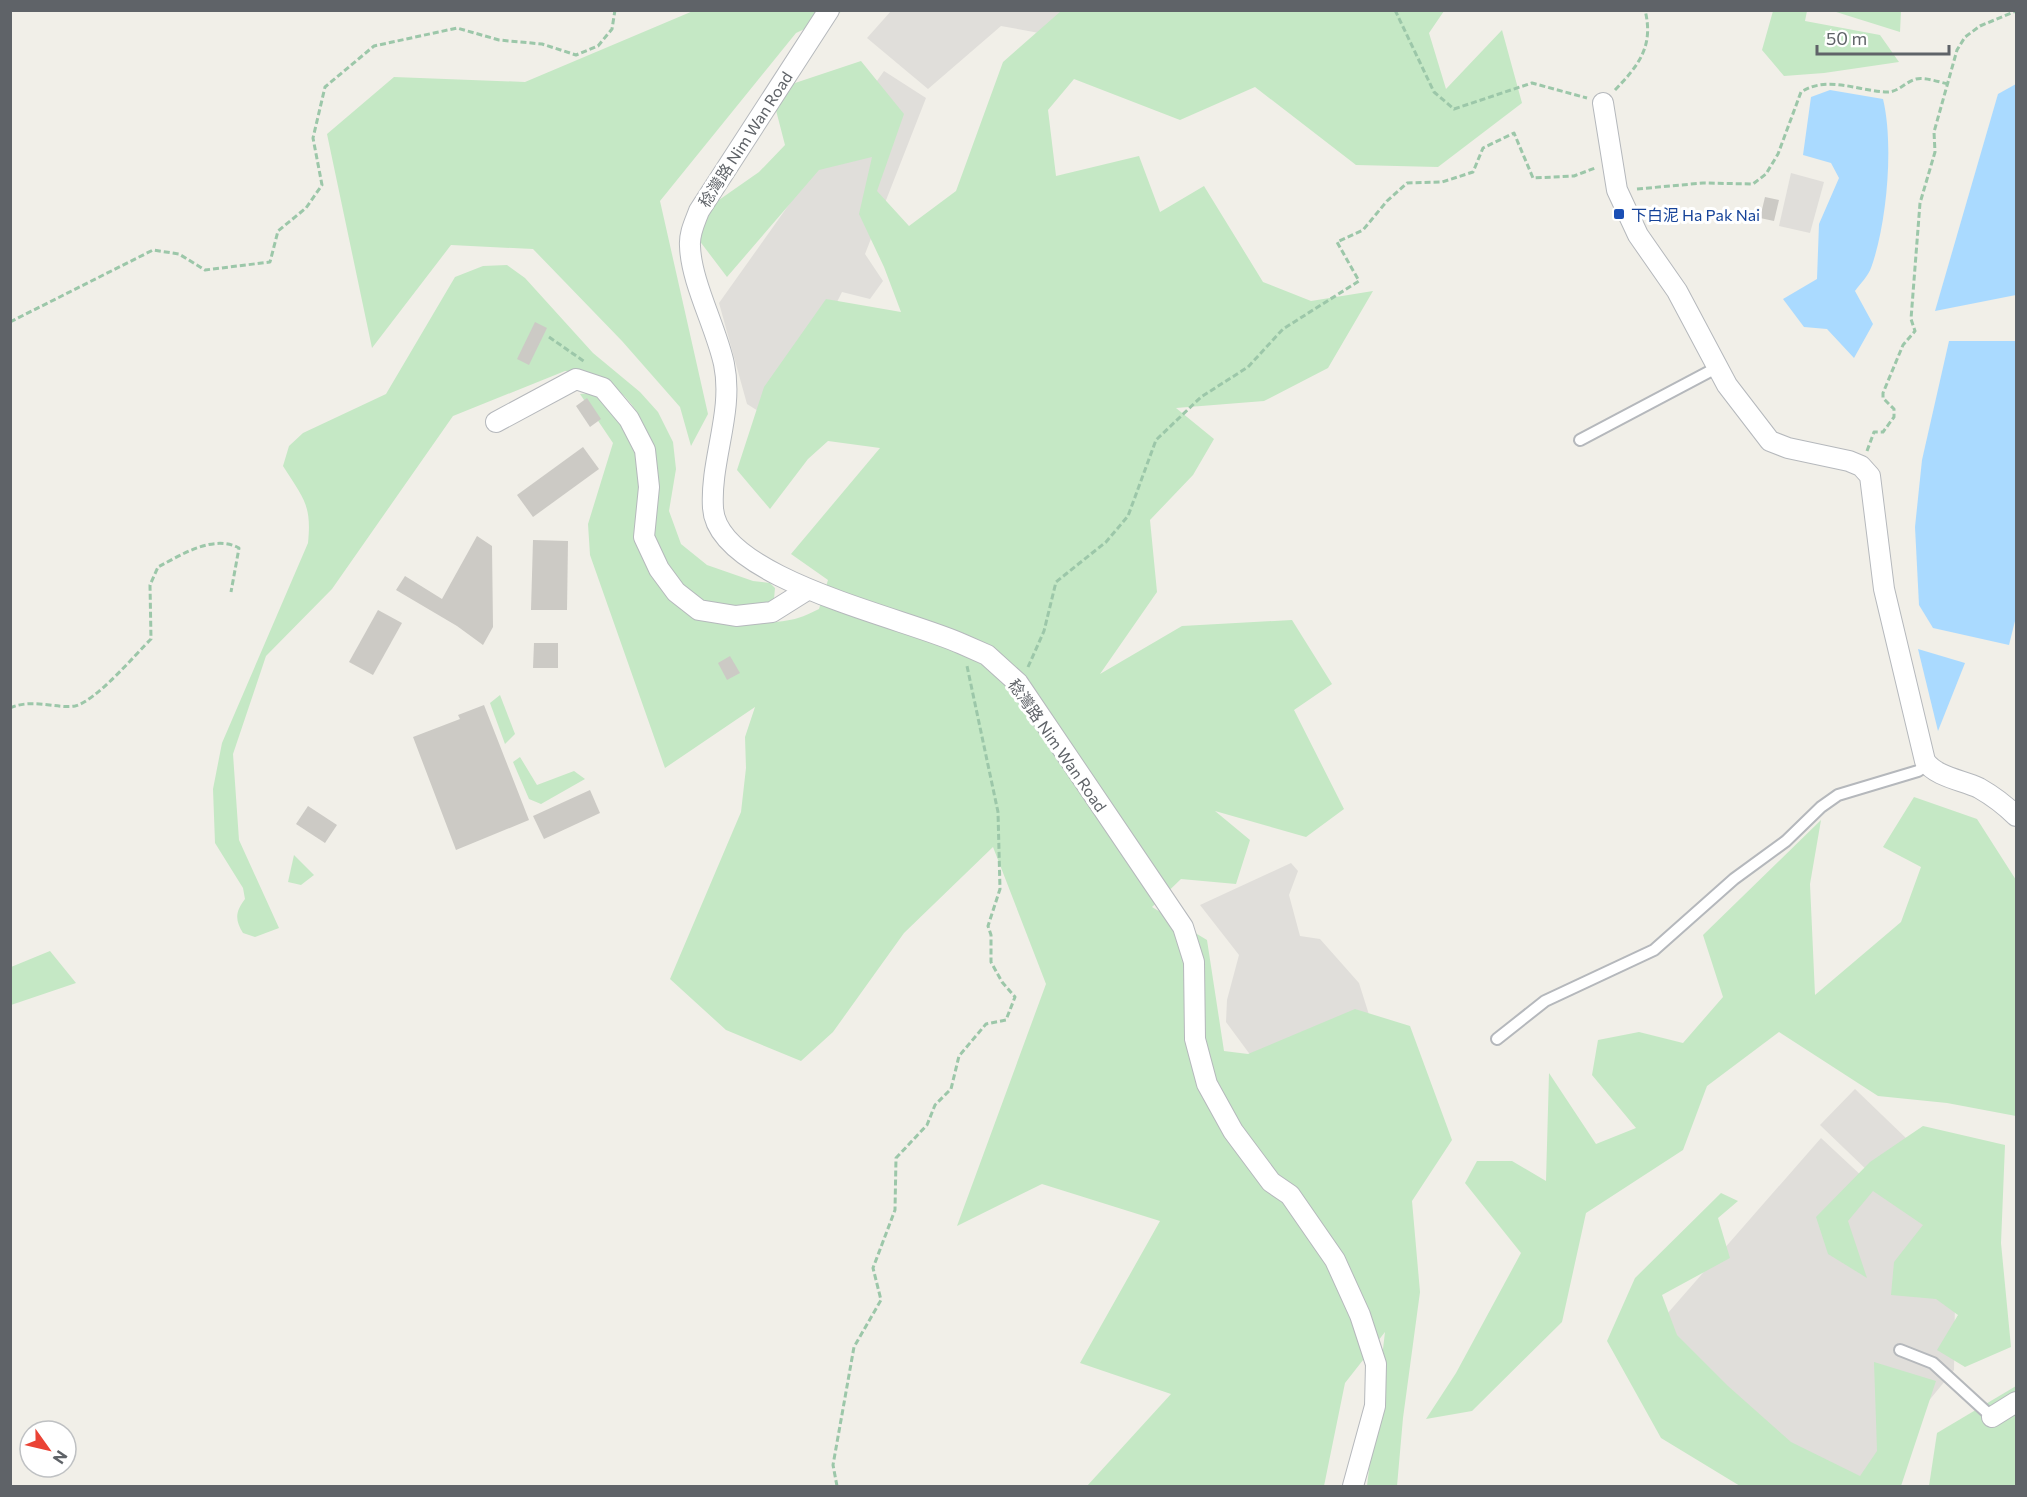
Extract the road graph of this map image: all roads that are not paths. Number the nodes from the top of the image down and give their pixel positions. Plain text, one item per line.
1 (829, 10) edge
2 (1603, 103) road end
3 (1718, 367) junction
4 (496, 422) dead end
5 (1580, 440) dead end
6 (807, 590) junction
7 (1927, 765) junction
8 (2016, 816) edge
9 (1497, 1039) dead end
10 (1900, 1350) dead end
11 (2016, 1402) edge
12 (1992, 1417) joint
13 (1353, 1486) edge

1 - 6 street, 稔灣路 Nim Wan Road
2 - 3 street
3 - 5 lane
3 - 7 street
4 - 6 street
6 - 13 street, 稔灣路 Nim Wan Road
7 - 8 street
7 - 9 lane
10 - 12 lane
11 - 12 street

